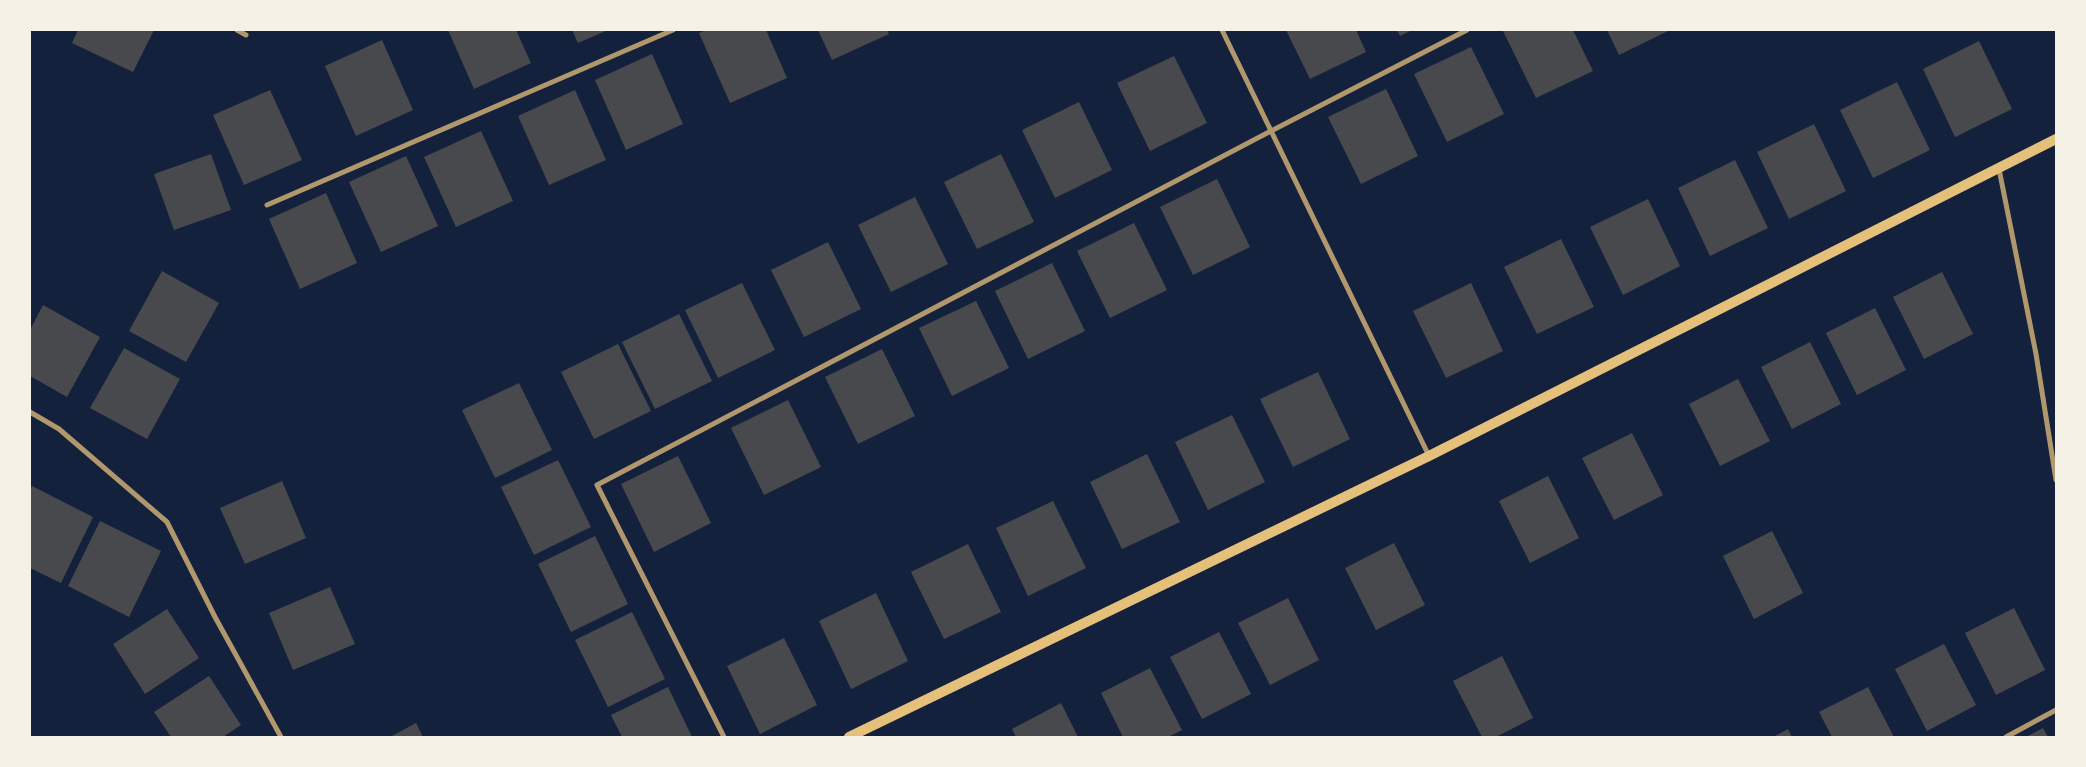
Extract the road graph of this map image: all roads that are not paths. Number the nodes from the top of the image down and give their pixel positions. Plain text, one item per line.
1 (237, 30) edge
2 (673, 30) edge
3 (1222, 30) edge
4 (1467, 30) edge
5 (246, 34) dead end
6 (1271, 131) junction
7 (2056, 139) edge
8 (1999, 168) junction
9 (268, 205) dead end
10 (30, 412) edge
11 (1430, 456) junction
12 (2056, 480) edge
13 (2056, 710) edge
14 (281, 737) edge
15 (724, 737) edge
16 (849, 737) edge
17 (2006, 737) edge

1 - 5 street
2 - 9 street
3 - 6 street
4 - 6 street
6 - 11 street
6 - 15 street
7 - 8 main road
8 - 11 main road
8 - 12 street
10 - 14 street
11 - 16 main road
13 - 17 street

